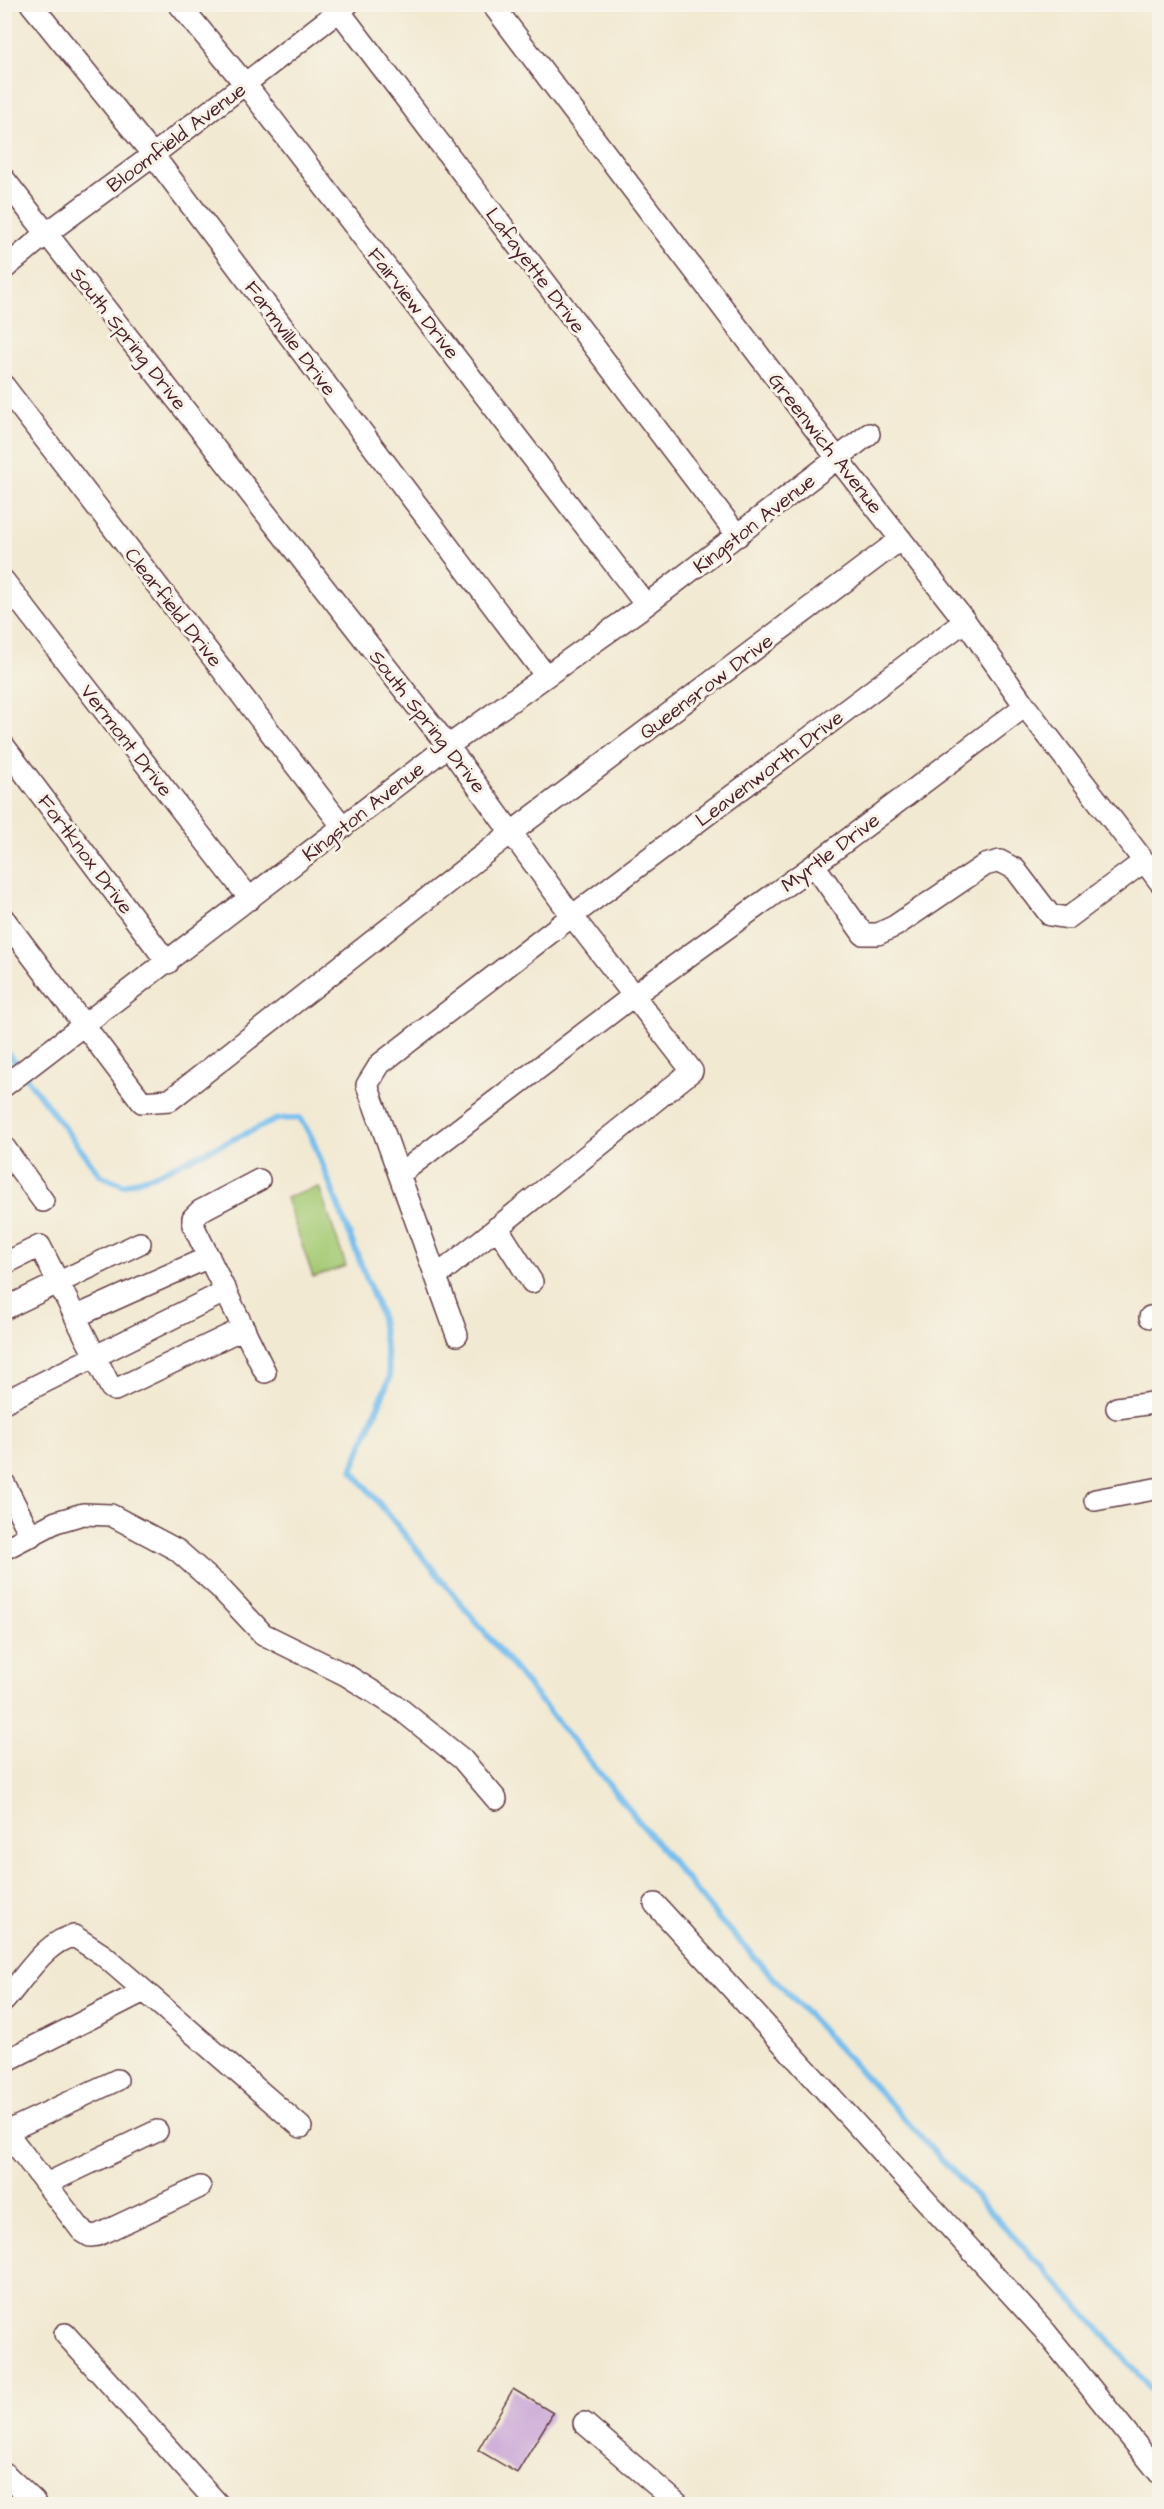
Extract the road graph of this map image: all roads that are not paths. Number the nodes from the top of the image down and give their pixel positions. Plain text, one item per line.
1 (31, 4) edge
2 (178, 4) edge
3 (492, 4) edge
4 (341, 7) edge
5 (246, 85) junction
6 (153, 155) junction
7 (4, 179) edge
8 (47, 233) junction
9 (4, 269) edge
10 (4, 386) edge
11 (869, 434) dead end
12 (837, 458) junction
13 (738, 536) junction
14 (900, 539) junction
15 (4, 581) edge
16 (646, 605) junction
17 (966, 621) junction
18 (546, 676) junction
19 (1025, 706) junction
20 (4, 746) edge
21 (448, 746) junction
22 (343, 827) junction
23 (512, 832) junction
24 (1143, 862) junction
25 (814, 865) junction
26 (1160, 882) edge
27 (250, 899) junction
28 (572, 916) junction
29 (4, 919) edge
30 (168, 963) junction
31 (633, 996) junction
32 (84, 1026) junction
33 (11, 1082) edge
34 (4, 1147) edge
35 (400, 1174) junction
36 (259, 1180) dead end
37 (42, 1201) dead end
38 (498, 1227) junction
39 (140, 1243) dead end
40 (209, 1257) junction
41 (4, 1264) edge
42 (437, 1276) junction
43 (59, 1282) junction
44 (532, 1282) dead end
45 (226, 1291) junction
46 (4, 1309) edge
47 (76, 1316) junction
48 (244, 1328) junction
49 (457, 1335) dead end
50 (96, 1357) junction
51 (265, 1372) dead end
52 (4, 1402) edge
53 (1160, 1402) edge
54 (1117, 1408) dead end
55 (4, 1483) edge
56 (1160, 1488) edge
57 (1095, 1500) dead end
58 (31, 1536) junction
59 (4, 1549) edge
60 (496, 1798) dead end
61 (655, 1904) dead end
62 (144, 1991) junction
63 (4, 2001) edge
64 (4, 2062) edge
65 (117, 2080) dead end
66 (301, 2127) dead end
67 (5, 2130) edge
68 (157, 2131) dead end
69 (46, 2184) junction
70 (200, 2187) dead end
71 (65, 2334) dead end
72 (584, 2422) dead end
73 (4, 2473) edge
74 (1160, 2474) edge
75 (34, 2501) dead end
76 (218, 2505) edge
77 (678, 2505) edge

1 - 6 street, Farmville Drive
2 - 5 street, Fairview Drive
3 - 12 street, Greenwich Avenue
4 - 5 street, Bloomfield Avenue
4 - 13 street, Lafayette Drive
5 - 6 street, Bloomfield Avenue
5 - 16 street, Fairview Drive
6 - 8 street, Bloomfield Avenue
6 - 18 street, Farmville Drive
7 - 8 street, South Spring Drive
8 - 9 street, Bloomfield Avenue
8 - 21 street, South Spring Drive
10 - 22 street, Clearfield Drive
11 - 12 street, Kingston Avenue
12 - 13 street, Kingston Avenue
12 - 14 street, Greenwich Avenue
13 - 16 street, Kingston Avenue
14 - 17 street, Greenwich Avenue
14 - 23 street, Queensrow Drive
15 - 27 street, Vermont Drive
16 - 18 street, Kingston Avenue
17 - 19 street, Greenwich Avenue
17 - 28 street, Leavenworth Drive
18 - 21 street, Kingston Avenue
19 - 24 street, Greenwich Avenue
19 - 25 street, Myrtle Drive
20 - 30 street, Fortknox Drive
21 - 22 street, Kingston Avenue
21 - 23 street, South Spring Drive
22 - 27 street, Kingston Avenue
23 - 28 street, South Spring Drive
23 - 32 street, Queensrow Drive
24 - 25 street
24 - 26 street, Greenwich Avenue
25 - 31 street, Myrtle Drive
27 - 30 street, Kingston Avenue
28 - 31 street, South Spring Drive
28 - 35 street, Leavenworth Drive
29 - 32 street
30 - 32 street, Kingston Avenue
31 - 35 street, Myrtle Drive
31 - 38 street, South Spring Drive
32 - 33 street, Kingston Avenue
34 - 37 street
35 - 42 street
36 - 40 street
38 - 42 street, South Spring Drive
38 - 44 street
39 - 43 street
40 - 45 street
40 - 47 street
41 - 43 street
42 - 49 street
43 - 46 street
43 - 47 street
45 - 48 street
45 - 50 street
47 - 50 street
48 - 50 street
48 - 51 street
50 - 52 street
53 - 54 street
55 - 58 street
56 - 57 street
58 - 59 street
58 - 60 street
61 - 74 street
62 - 63 street
62 - 64 street
62 - 66 street
65 - 67 street
67 - 69 street
68 - 69 street
69 - 70 street
71 - 76 street
72 - 77 street
73 - 75 street

